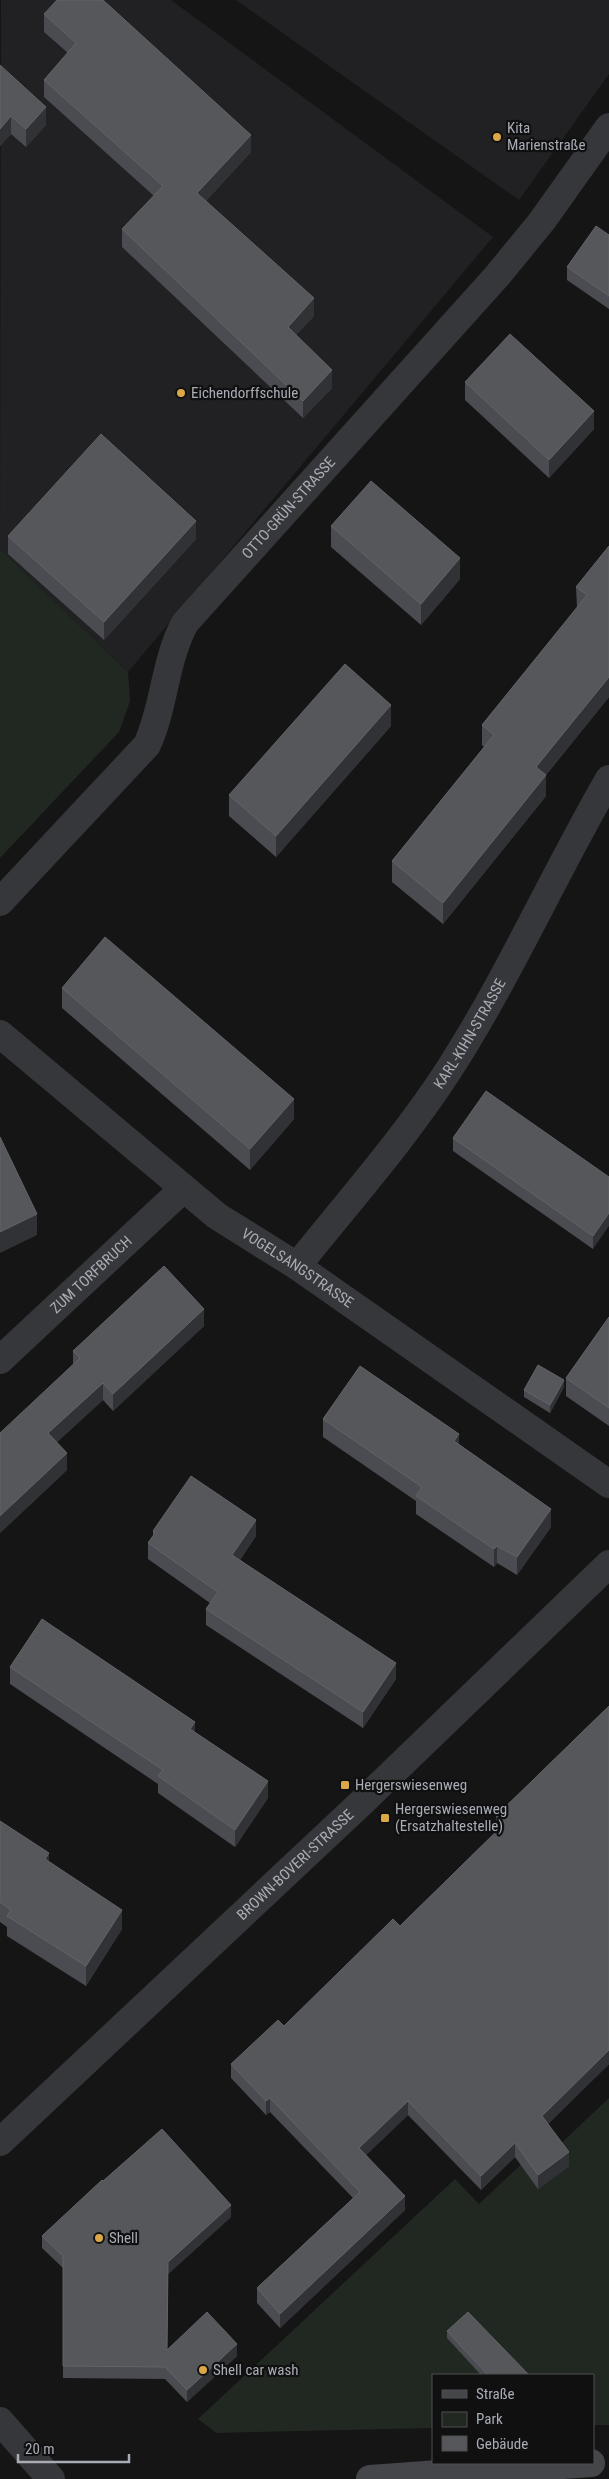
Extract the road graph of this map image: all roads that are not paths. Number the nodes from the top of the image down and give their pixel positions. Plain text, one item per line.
1 (609, 127) edge
2 (609, 780) edge
3 (0, 902) edge
4 (0, 1034) edge
5 (183, 1189) junction
6 (297, 1266) junction
7 (0, 1360) edge
8 (609, 1484) edge
9 (609, 1564) edge
10 (0, 2142) edge
11 (0, 2421) edge
12 (609, 2462) edge
13 (594, 2463) edge
14 (578, 2464) edge
15 (51, 2479) edge
16 (370, 2479) edge

1 - 3 street, OTTO-GRÜN-STRASSE
2 - 6 street, KARL-KIHN-STRASSE
4 - 5 street, VOGELSANGSTRASSE
5 - 6 street, VOGELSANGSTRASSE
5 - 7 street, ZUM TORFBRUCH
6 - 8 street, VOGELSANGSTRASSE
9 - 10 street, BROWN-BOVERI-STRASSE
11 - 15 street
12 - 13 main road
14 - 16 main road

